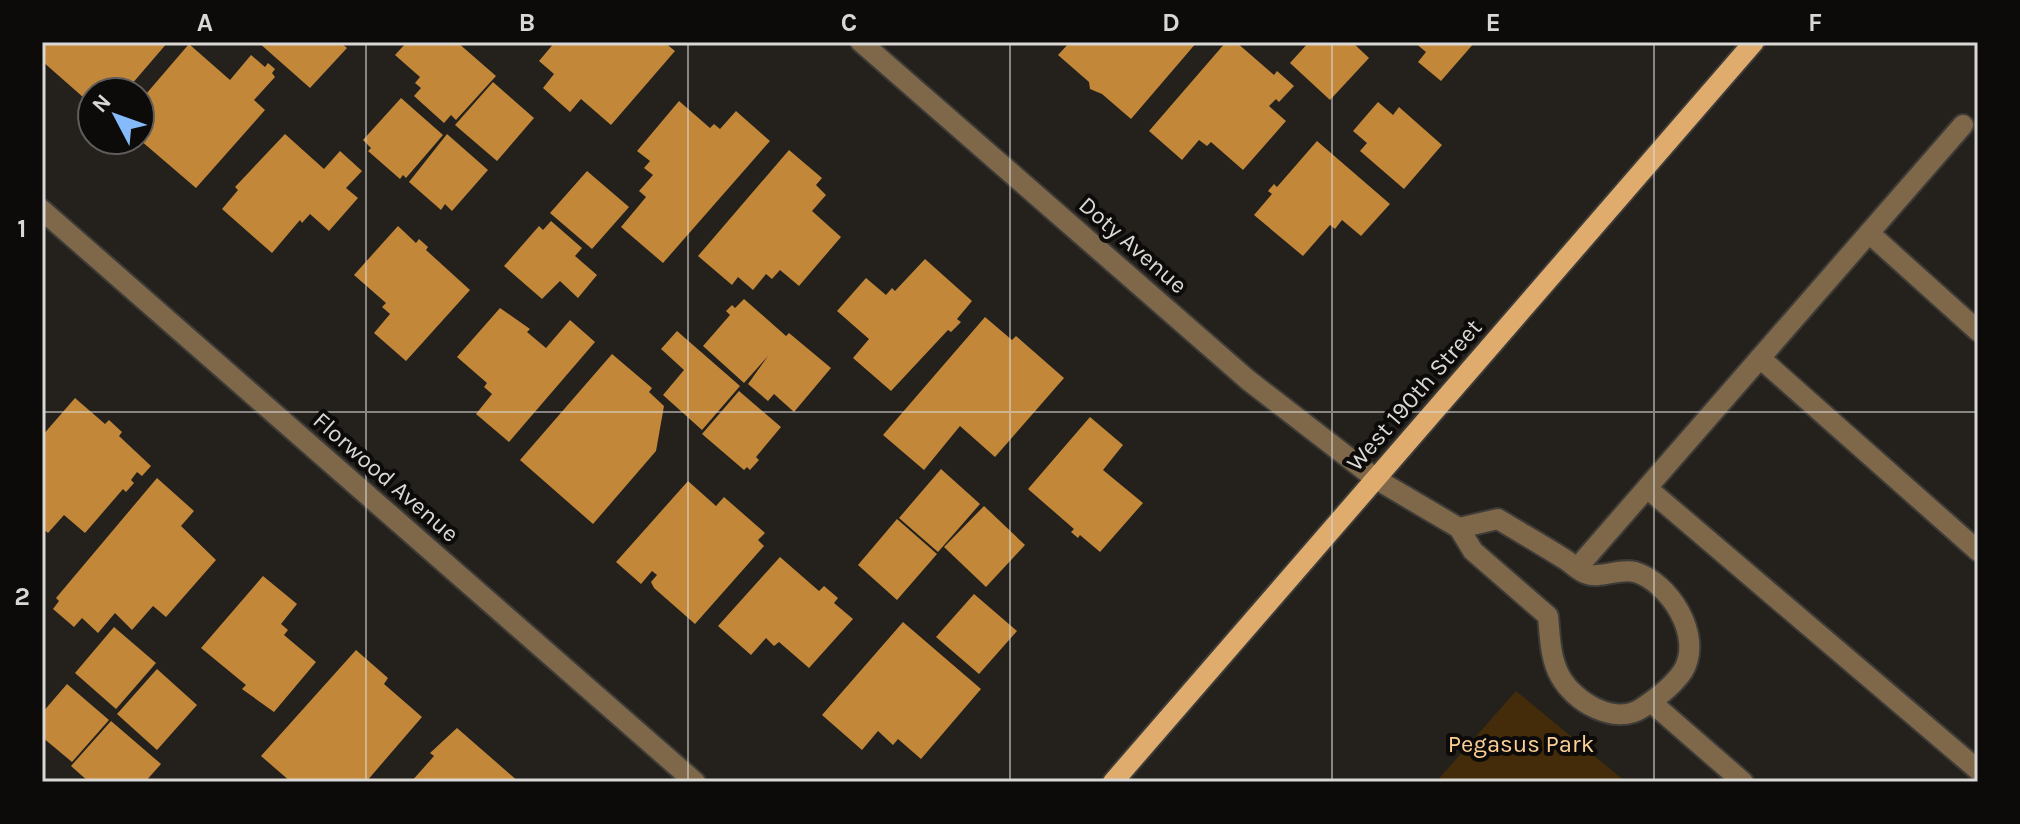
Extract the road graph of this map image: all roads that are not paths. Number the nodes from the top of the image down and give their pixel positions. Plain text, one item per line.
1 (861, 42) edge
2 (1754, 42) edge
3 (1963, 125) dead end
4 (42, 210) edge
5 (1869, 233) junction
6 (1978, 331) edge
7 (1760, 358) junction
8 (1376, 479) junction
9 (1647, 488) junction
10 (1459, 528) junction
11 (1978, 551) edge
12 (1578, 567) junction
13 (1651, 702) junction
14 (1978, 770) edge
15 (695, 782) edge
16 (1113, 782) edge
17 (1743, 782) edge

1 - 8 street, Doty Avenue
2 - 8 main road, West 190th Street
3 - 5 street
4 - 15 street, Florwood Avenue
5 - 6 street
5 - 7 street
7 - 9 street
7 - 11 street
8 - 10 street, Doty Avenue
8 - 16 main road, West 190th Street
9 - 12 street
9 - 14 street
10 - 12 street
10 - 13 street
12 - 13 street
13 - 17 street

